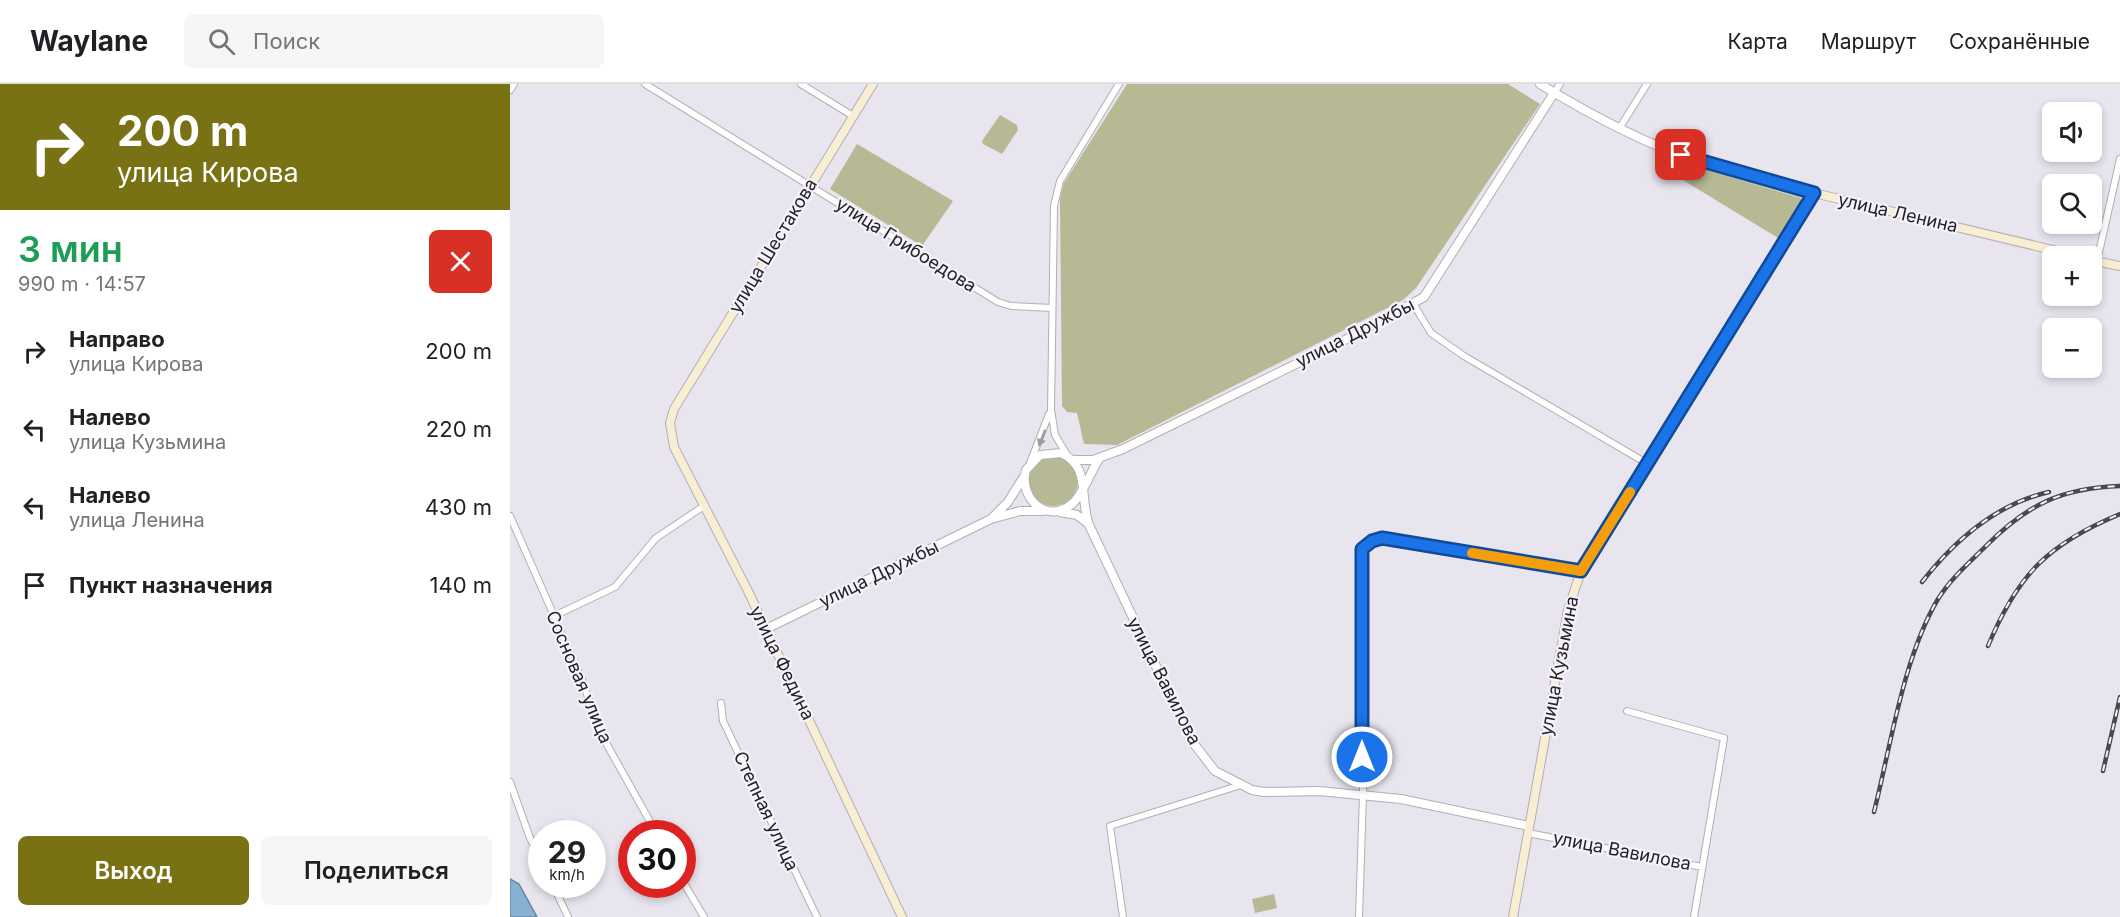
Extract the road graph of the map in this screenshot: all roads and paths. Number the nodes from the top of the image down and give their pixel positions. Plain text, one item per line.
1 (514, 84) edge
2 (645, 84) edge
3 (801, 84) edge
4 (873, 84) edge
5 (1119, 84) edge
6 (1540, 84) edge
7 (1560, 84) edge
8 (1647, 84) edge
9 (510, 90) edge
10 (1554, 93) junction
11 (853, 116) junction
12 (1619, 129) junction
13 (2120, 159) edge
14 (810, 184) junction
15 (1814, 193) junction
16 (2098, 246) edge
17 (2042, 247) edge
18 (2102, 262) edge
19 (2120, 266) edge
20 (1413, 305) junction
21 (1052, 308) junction
22 (674, 409) joint
23 (1051, 410) junction
24 (1070, 458) junction
25 (1099, 459) junction
26 (1029, 464) junction
27 (1648, 464) junction
28 (1024, 476) junction
29 (1082, 490) junction
30 (704, 506) junction
31 (1052, 511) junction
32 (510, 516) edge
33 (991, 519) junction
34 (1089, 525) junction
35 (1581, 571) junction
36 (554, 616) junction
37 (766, 629) junction
38 (721, 703) dead end
39 (1628, 711) dead end
40 (510, 782) edge
41 (1240, 785) junction
42 (1362, 795) junction
43 (649, 820) edge
44 (1528, 829) junction
45 (528, 832) edge
46 (1702, 867) junction
47 (559, 898) edge
48 (693, 898) edge
49 (568, 917) edge
50 (704, 917) edge
51 (817, 917) edge
52 (902, 917) edge
53 (1123, 917) edge
54 (1359, 917) edge
55 (1513, 917) edge
56 (1694, 917) edge

1 - 9 street
2 - 14 street, улица Грибоедова
3 - 11 street
4 - 11 main road, улица Шестакова
5 - 21 street
6 - 10 street, улица Ленина
7 - 10 street
8 - 12 street
10 - 12 street, улица Ленина
10 - 20 street, улица Дружбы
11 - 14 main road, улица Шестакова
12 - 15 street, улица Ленина
13 - 16 street
14 - 21 street, улица Грибоедова
14 - 22 main road, улица Шестакова
15 - 17 main road, улица Ленина
15 - 27 main road, улица Кузьмина
18 - 19 main road
20 - 25 street, улица Дружбы
20 - 27 street
21 - 23 street
22 - 30 main road, улица Федина
23 - 24 street
23 -> 26 street
24 - 25 street
24 - 26 street
24 - 29 street
25 - 29 street
26 - 28 street
27 - 35 main road, улица Кузьмина
28 - 31 street
28 - 33 street
29 - 31 street
29 - 34 street, улица Вавилова
30 - 36 street
30 - 37 main road, улица Федина
31 - 33 street
31 - 34 street
32 - 36 street, Сосновая улица
33 - 37 street, улица Дружбы
34 - 41 street, улица Вавилова
35 - 42 street
35 - 44 main road, улица Кузьмина
36 - 43 street, Сосновая улица
37 - 52 main road, улица Федина
38 - 51 street, Степная улица
39 - 46 street, улица Вавилова
40 - 45 street
41 - 42 street, улица Вавилова
41 - 53 street
42 - 44 street, улица Вавилова
42 - 54 street
44 - 46 street, улица Вавилова
44 - 55 main road, улица Кузьмина
46 - 56 street
47 - 49 street
48 - 50 street

